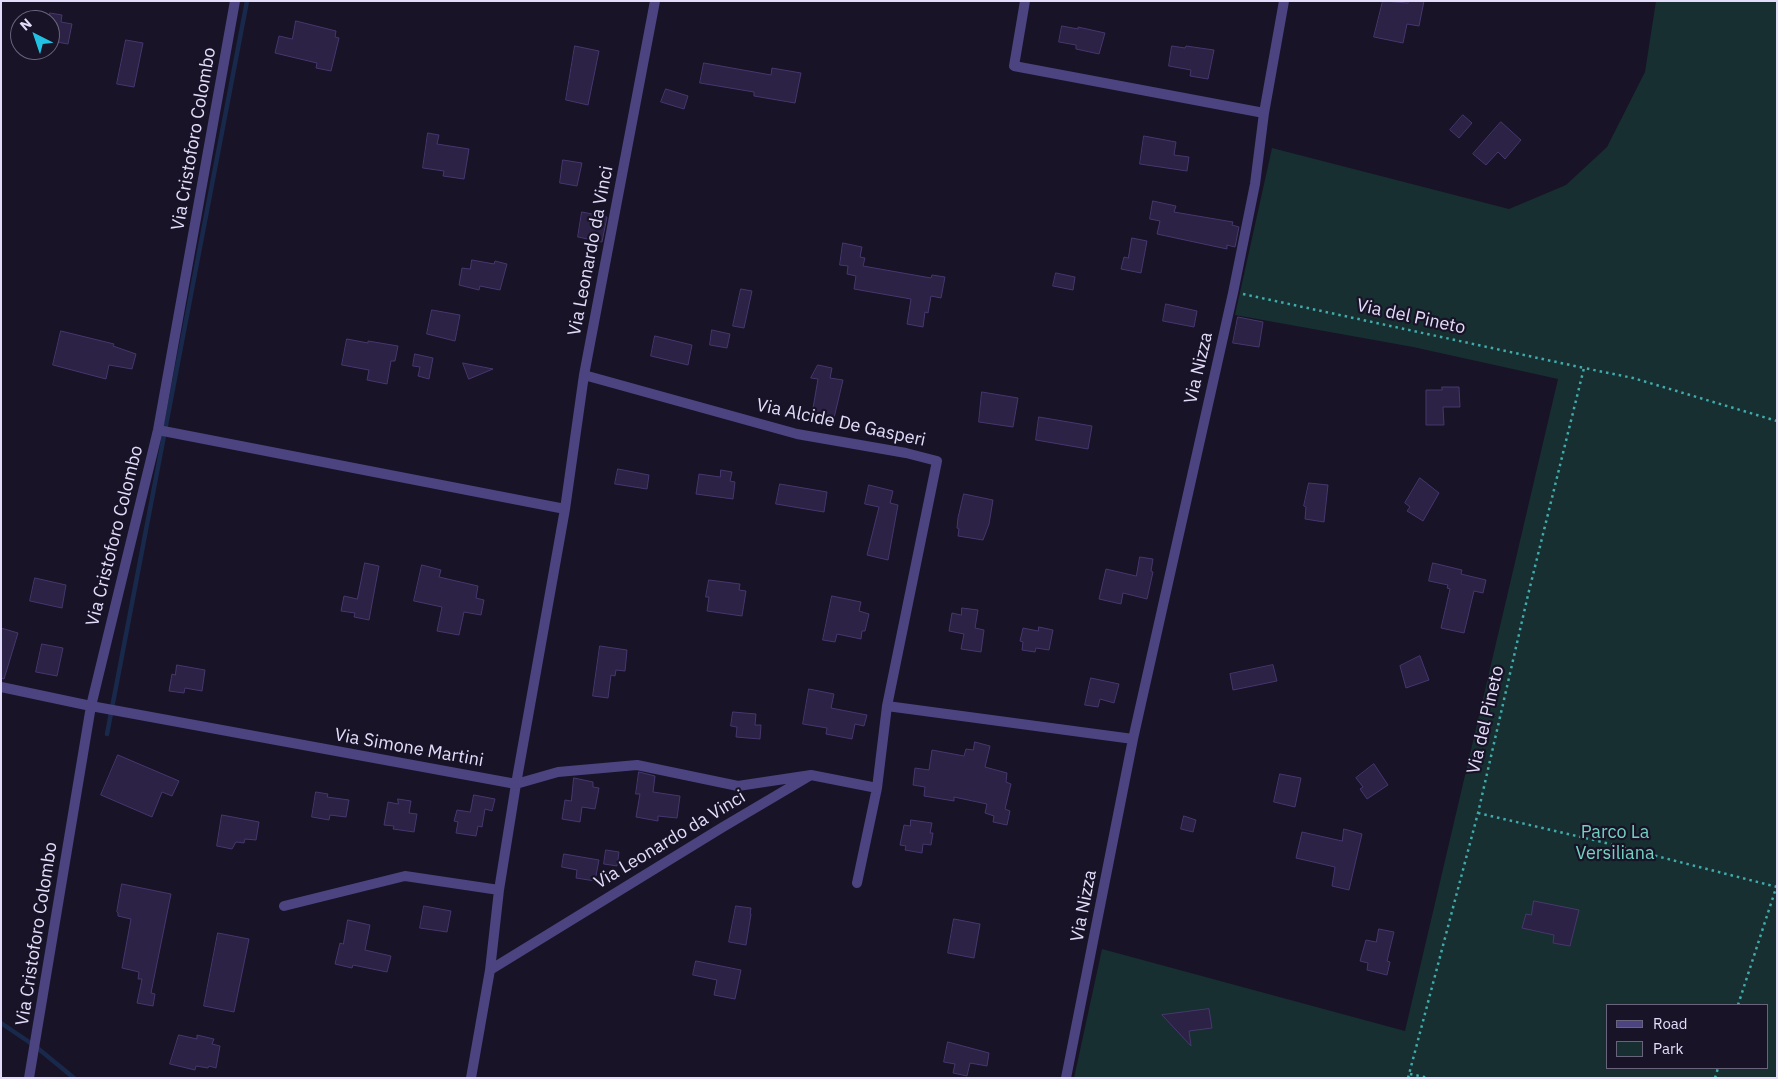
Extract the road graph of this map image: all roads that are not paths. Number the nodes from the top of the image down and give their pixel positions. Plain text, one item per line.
1 (235, 1) edge
2 (655, 1) edge
3 (1025, 1) edge
4 (1284, 1) edge
5 (1264, 114) junction
6 (584, 375) junction
7 (158, 430) junction
8 (565, 509) junction
9 (1, 687) edge
10 (91, 706) junction
11 (887, 706) junction
12 (1133, 739) junction
13 (811, 775) junction
14 (516, 784) junction
15 (877, 788) junction
16 (857, 883) dead end
17 (499, 890) junction
18 (284, 906) dead end
19 (490, 970) junction
20 (29, 1078) edge
21 (471, 1078) edge
22 (1066, 1078) edge

1 - 7 street, Via Cristoforo Colombo
2 - 6 street, Via Leonardo da Vinci
3 - 5 street
4 - 5 street, Via Nizza
5 - 12 street, Via Nizza
6 - 8 street, Via Leonardo da Vinci
6 - 11 street, Via Alcide De Gasperi
7 - 8 street
7 - 10 street, Via Cristoforo Colombo
8 - 14 street, Via Leonardo da Vinci
9 - 10 street, Via Simone Martini
10 - 14 street, Via Simone Martini
10 - 20 street, Via Cristoforo Colombo
11 - 12 street
11 - 15 street
12 - 22 street, Via Nizza
13 - 14 street, Via Simone Martini
13 - 15 street
13 - 19 street, Via Leonardo da Vinci
14 - 17 street, Via Leonardo da Vinci
15 - 16 street
17 - 18 street
17 - 19 street, Via Leonardo da Vinci
19 - 21 street, Via Leonardo da Vinci

